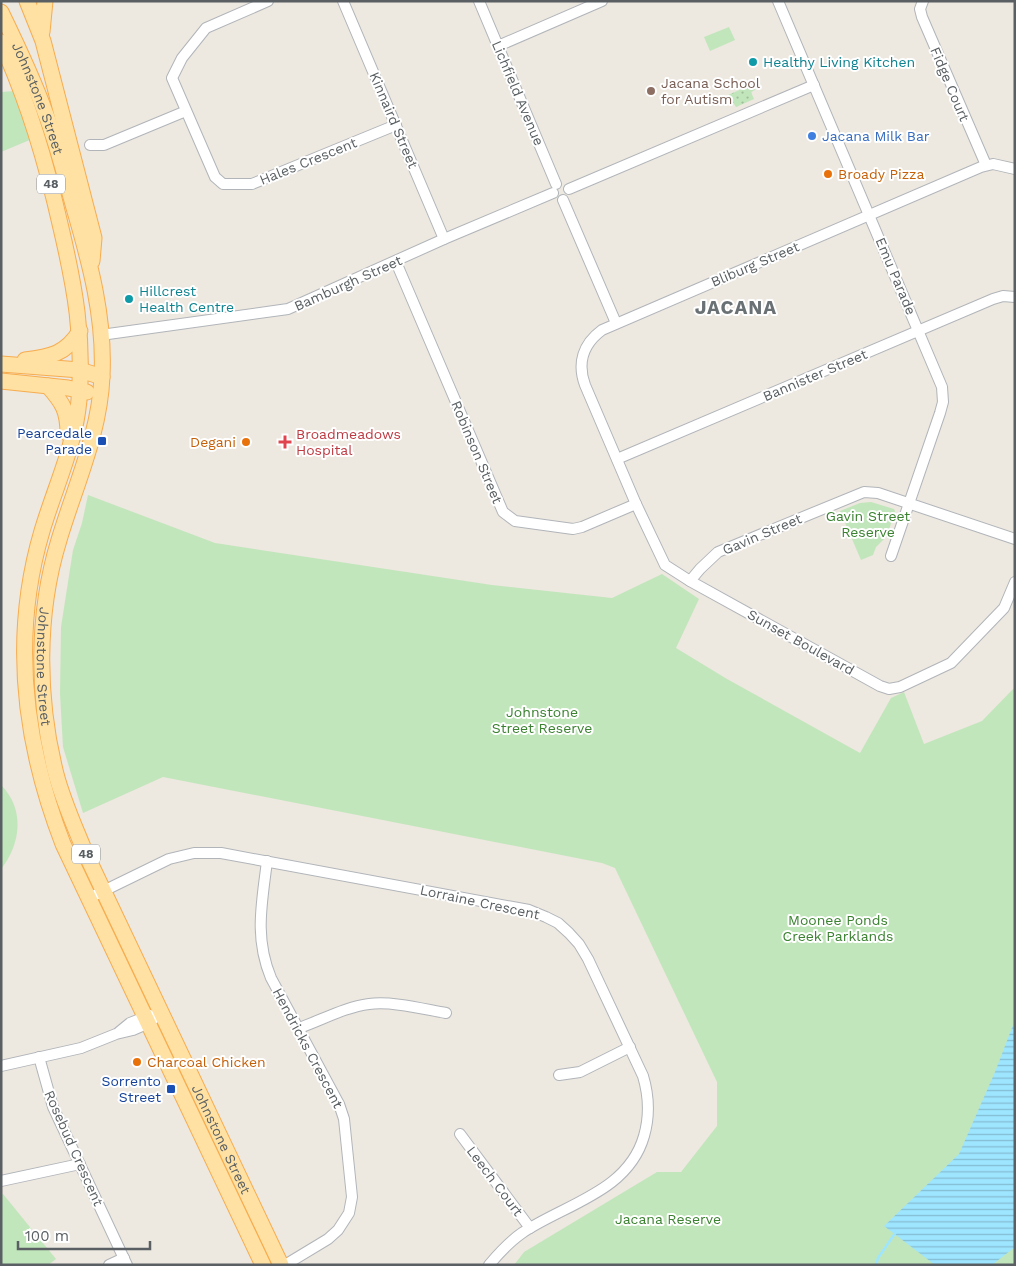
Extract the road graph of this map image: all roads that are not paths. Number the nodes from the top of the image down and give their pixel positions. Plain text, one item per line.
1 (27, 1) edge
2 (45, 1) edge
3 (268, 1) edge
4 (343, 1) edge
5 (479, 1) edge
6 (602, 1) edge
7 (778, 1) edge
8 (924, 1) edge
9 (1, 12) edge
10 (43, 41) junction
11 (1, 42) edge
12 (498, 46) junction
13 (814, 84) junction
14 (186, 110) junction
15 (396, 125) junction
16 (90, 145) dead end
17 (986, 165) junction
18 (1015, 169) edge
19 (554, 189) junction
20 (569, 189) junction
21 (563, 200) junction
22 (73, 204) junction
23 (870, 215) junction
24 (444, 239) junction
25 (396, 262) junction
26 (72, 276) junction
27 (95, 282) junction
28 (1015, 297) edge
29 (616, 323) junction
30 (920, 330) junction
31 (80, 331) junction
32 (101, 334) junction
33 (1, 364) edge
34 (80, 370) junction
35 (102, 377) junction
36 (1, 381) edge
37 (48, 386) junction
38 (79, 390) junction
39 (100, 396) junction
40 (68, 455) junction
41 (617, 459) junction
42 (909, 503) junction
43 (636, 504) junction
44 (1015, 539) edge
45 (891, 556) dead end
46 (690, 581) junction
47 (1015, 582) edge
48 (54, 765) junction
49 (38, 769) junction
50 (267, 861) junction
51 (103, 891) junction
52 (89, 898) junction
53 (162, 1012) junction
54 (446, 1013) dead end
55 (147, 1019) junction
56 (299, 1028) junction
57 (630, 1047) junction
58 (39, 1057) junction
59 (1, 1066) edge
60 (558, 1075) dead end
61 (460, 1134) dead end
62 (80, 1164) junction
63 (1, 1181) edge
64 (530, 1228) junction
65 (125, 1262) edge
66 (110, 1265) edge
67 (263, 1265) edge
68 (283, 1265) edge
69 (489, 1265) edge

1 - 10 main road
2 - 10 main road
3 - 14 street, Hales Crescent
4 - 15 street, Kinnaird Street
5 - 12 street, Lichfield Avenue
6 - 12 street
7 - 13 street, Emu Parade
8 - 17 street, Fidge Court
9 - 22 main road, Johnstone Street / 48
10 - 27 main road
11 - 26 main road, Johnstone Street / 48
12 - 19 street, Lichfield Avenue
13 - 20 street
13 - 23 street, Emu Parade
14 - 15 street, Hales Crescent
14 - 16 street
15 - 24 street, Kinnaird Street
17 - 18 street
17 - 23 street, Bliburg Street
19 - 20 street
19 - 21 street
19 - 24 street, Bamburgh Street
20 - 21 street
21 - 29 street
22 - 26 main road
22 - 27 main road, Johnstone Street / 48
23 - 29 street, Bliburg Street
23 - 30 street, Emu Parade
24 - 25 street, Bamburgh Street
25 - 32 street, Bamburgh Street
25 - 43 street, Robinson Street
26 - 31 main road, Johnstone Street / 48
27 - 32 main road, Johnstone Street / 48
28 - 30 street, Bannister Street
29 - 41 street, Bliburg Street
30 - 41 street, Bannister Street
30 - 42 street, Emu Parade
31 - 33 main road
31 - 34 main road, Johnstone Street / 48
32 - 35 main road, Johnstone Street / 48
33 - 34 main road
34 - 35 main road
34 - 38 main road, Johnstone Street / 48
35 - 39 main road, Johnstone Street / 48
36 - 37 main road
37 - 38 main road
37 - 40 main road
38 - 39 main road
38 - 40 main road, Johnstone Street / 48
39 - 48 main road, Johnstone Street / 48
40 - 49 main road, Johnstone Street / 48
41 - 43 street, Sunset Boulevard
42 - 44 street, Gavin Street
42 - 45 street, Emu Parade
42 - 46 street, Gavin Street
43 - 46 street, Sunset Boulevard
46 - 47 street, Sunset Boulevard
48 - 49 main road
48 - 51 main road, Johnstone Street / 48
49 - 52 main road, Johnstone Street / 48
50 - 51 street, Lorraine Crescent
50 - 56 street, Hendricks Crescent
50 - 57 street, Lorraine Crescent
51 - 52 street, Lorraine Crescent
51 - 53 main road, Johnstone Street / 48
52 - 55 main road, Johnstone Street / 48
53 - 55 street
53 - 68 main road, Johnstone Street / 48
54 - 56 street
55 - 58 street
55 - 67 main road, Johnstone Street / 48
56 - 68 street, Hendricks Crescent
57 - 60 street
57 - 64 street, Lorraine Crescent
58 - 59 street
58 - 62 street, Rosebud Crescent
61 - 64 street, Leech Court
62 - 63 street
62 - 65 street, Rosebud Crescent
64 - 69 street, Lorraine Crescent
65 - 66 street

